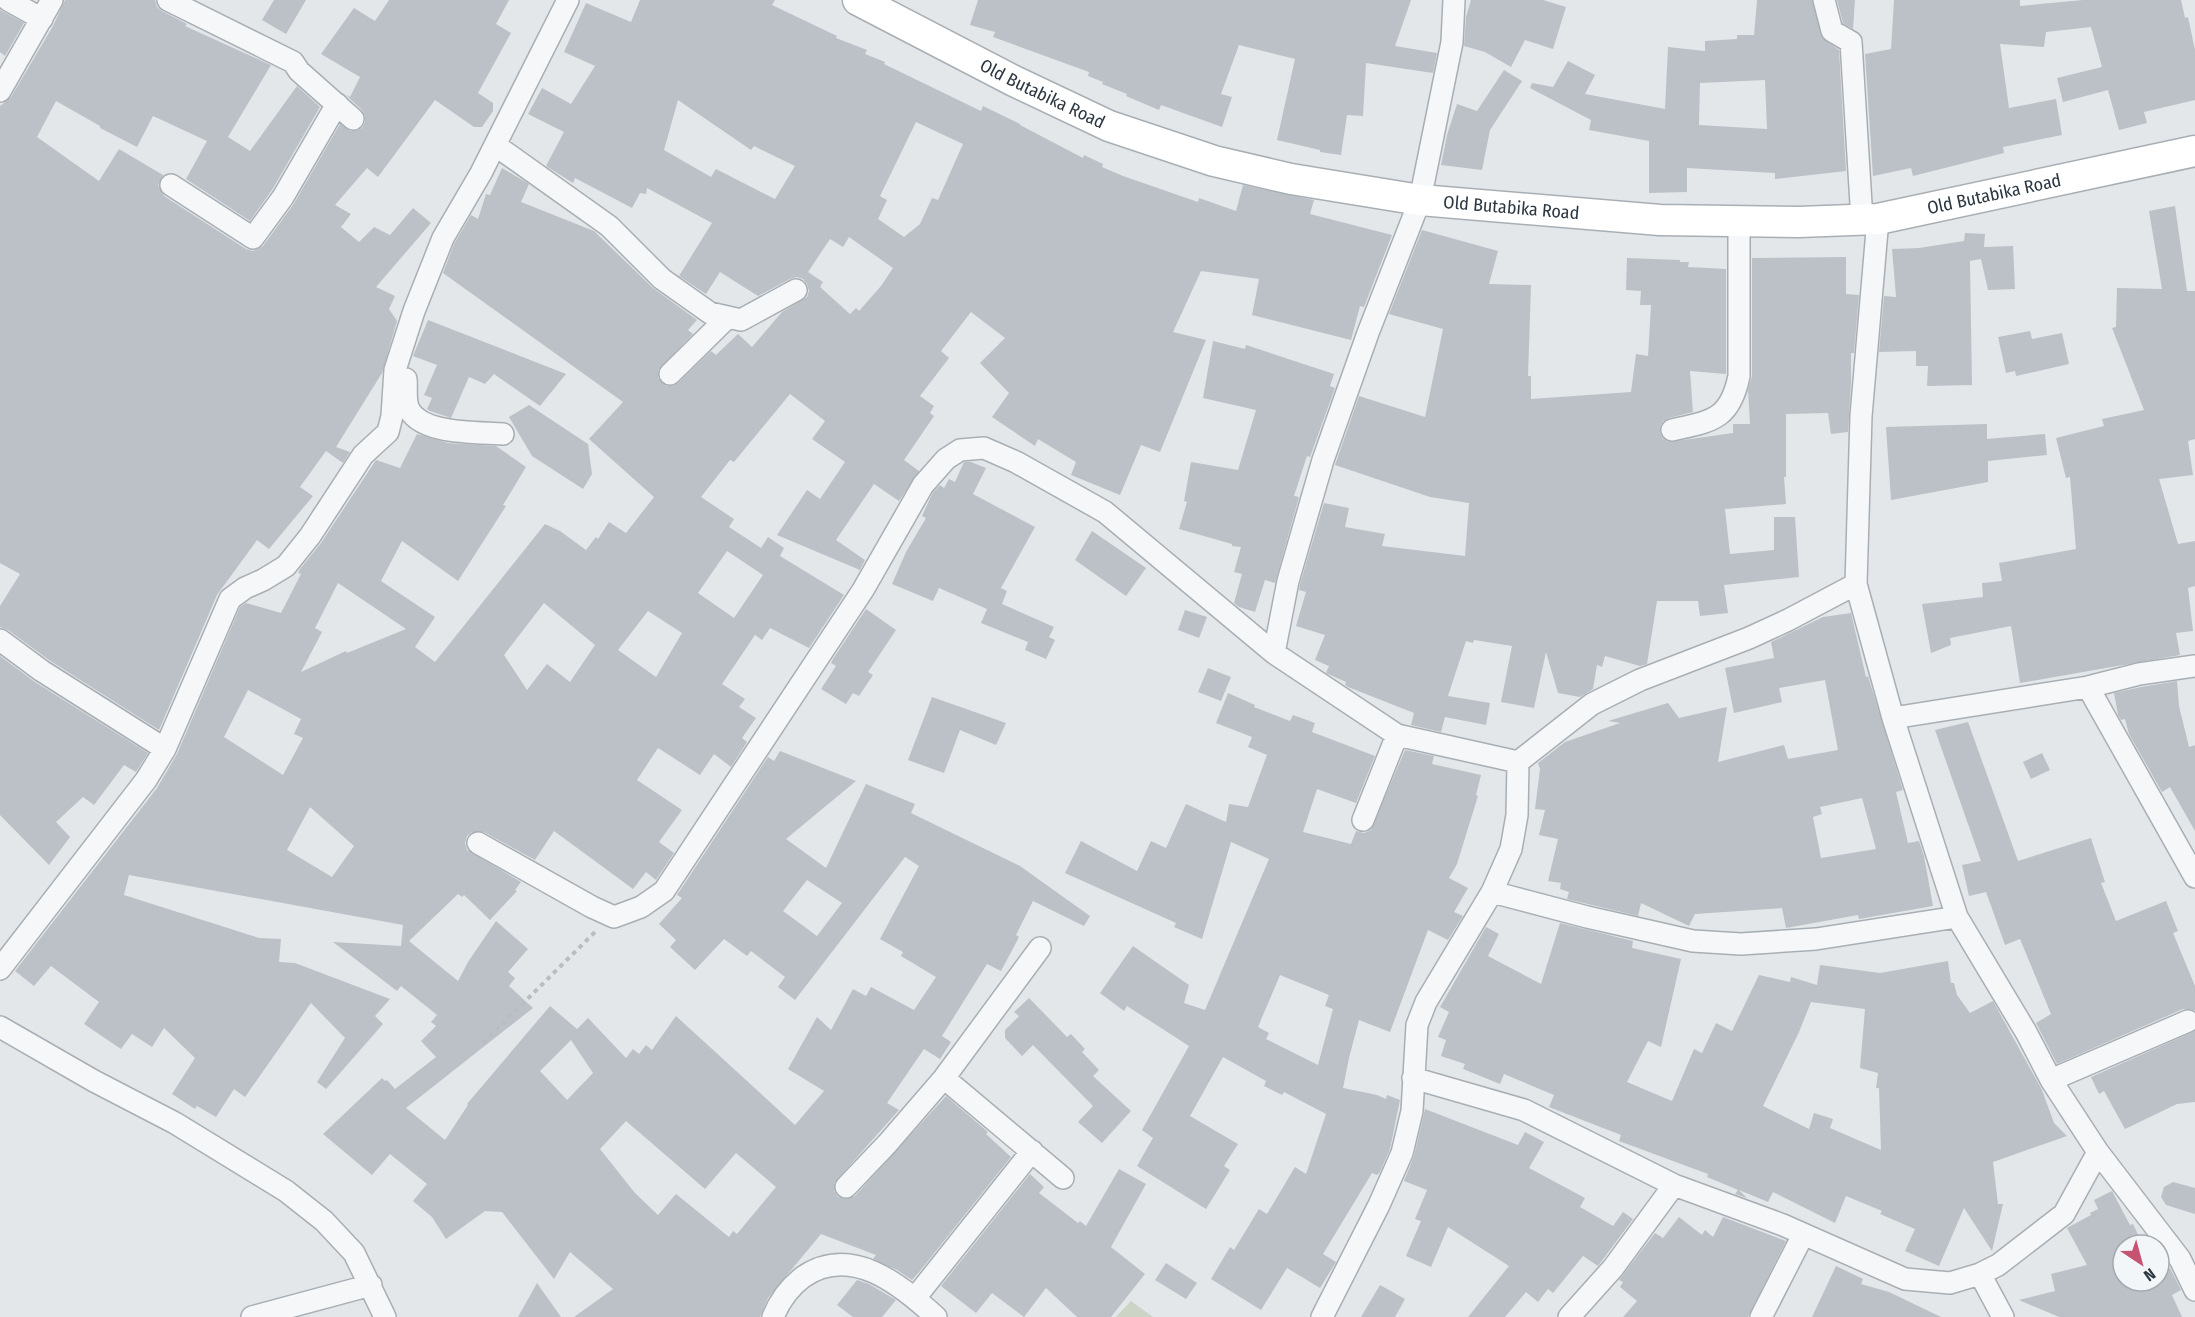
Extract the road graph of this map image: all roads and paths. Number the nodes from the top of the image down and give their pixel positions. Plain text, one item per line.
1 (8, 0) edge
2 (52, 0) edge
3 (168, 0) edge
4 (568, 0) edge
5 (858, 0) edge
6 (1454, 0) edge
7 (1824, 0) edge
8 (42, 19) junction
9 (0, 92) edge
10 (337, 104) junction
11 (353, 119) dead end
12 (495, 145) junction
13 (2195, 151) edge
14 (171, 185) dead end
15 (1420, 200) junction
16 (1870, 219) junction
17 (1739, 221) junction
18 (796, 290) dead end
19 (728, 317) junction
20 (401, 352) junction
21 (669, 374) dead end
22 (1672, 430) dead end
23 (503, 434) dead end
24 (1856, 584) junction
25 (0, 640) edge
26 (1274, 653) junction
27 (2195, 666) edge
28 (2088, 687) junction
29 (1893, 718) junction
30 (1396, 735) junction
31 (165, 749) junction
32 (1518, 762) junction
33 (1363, 820) dead end
34 (478, 843) dead end
35 (2195, 877) edge
36 (1492, 892) junction
37 (614, 917) junction
38 (1957, 917) junction
39 (1040, 948) dead end
40 (0, 969) edge
41 (2188, 1021) dead end
42 (0, 1027) edge
43 (483, 1043) dead end
44 (944, 1078) junction
45 (1413, 1078) junction
46 (2050, 1080) junction
47 (1032, 1151) junction
48 (2098, 1152) junction
49 (1063, 1178) dead end
50 (1674, 1185) junction
51 (846, 1187) dead end
52 (1803, 1234) junction
53 (1980, 1274) junction
54 (371, 1285) junction
55 (2195, 1290) edge
56 (915, 1298) junction
57 (252, 1317) edge
58 (385, 1317) edge
59 (773, 1317) edge
60 (936, 1317) edge
61 (1322, 1317) edge
62 (1569, 1317) edge
63 (1761, 1317) edge
64 (2003, 1317) edge

1 - 8 street
2 - 8 street
3 - 10 street
4 - 12 street
5 - 15 main road, Old Butabika Road
6 - 15 street
7 - 16 street
8 - 9 street
10 - 11 street
10 - 14 street
12 - 19 street
12 - 20 street
13 - 16 main road, Old Butabika Road
15 - 17 main road, Old Butabika Road
15 - 26 street
16 - 17 main road, Old Butabika Road
16 - 24 street
17 - 22 street
18 - 19 street
19 - 21 street
20 - 23 street
20 - 31 street
24 - 29 street
24 - 32 street
25 - 31 street
26 - 30 street
26 - 37 street
27 - 28 street
28 - 29 street
28 - 35 street
29 - 38 street
30 - 32 street
30 - 33 street
31 - 40 street
32 - 36 street
34 - 37 street
36 - 38 street
36 - 45 street
37 - 43 path
38 - 46 street
39 - 44 street
41 - 46 street
42 - 54 street
44 - 47 street
44 - 51 street
45 - 50 street
45 - 61 street
46 - 48 street
47 - 49 street
47 - 56 street
48 - 53 street
48 - 55 street
50 - 52 street
50 - 62 street
52 - 53 street
52 - 63 street
53 - 64 street
54 - 57 street
54 - 58 street
56 - 59 street
56 - 60 street

